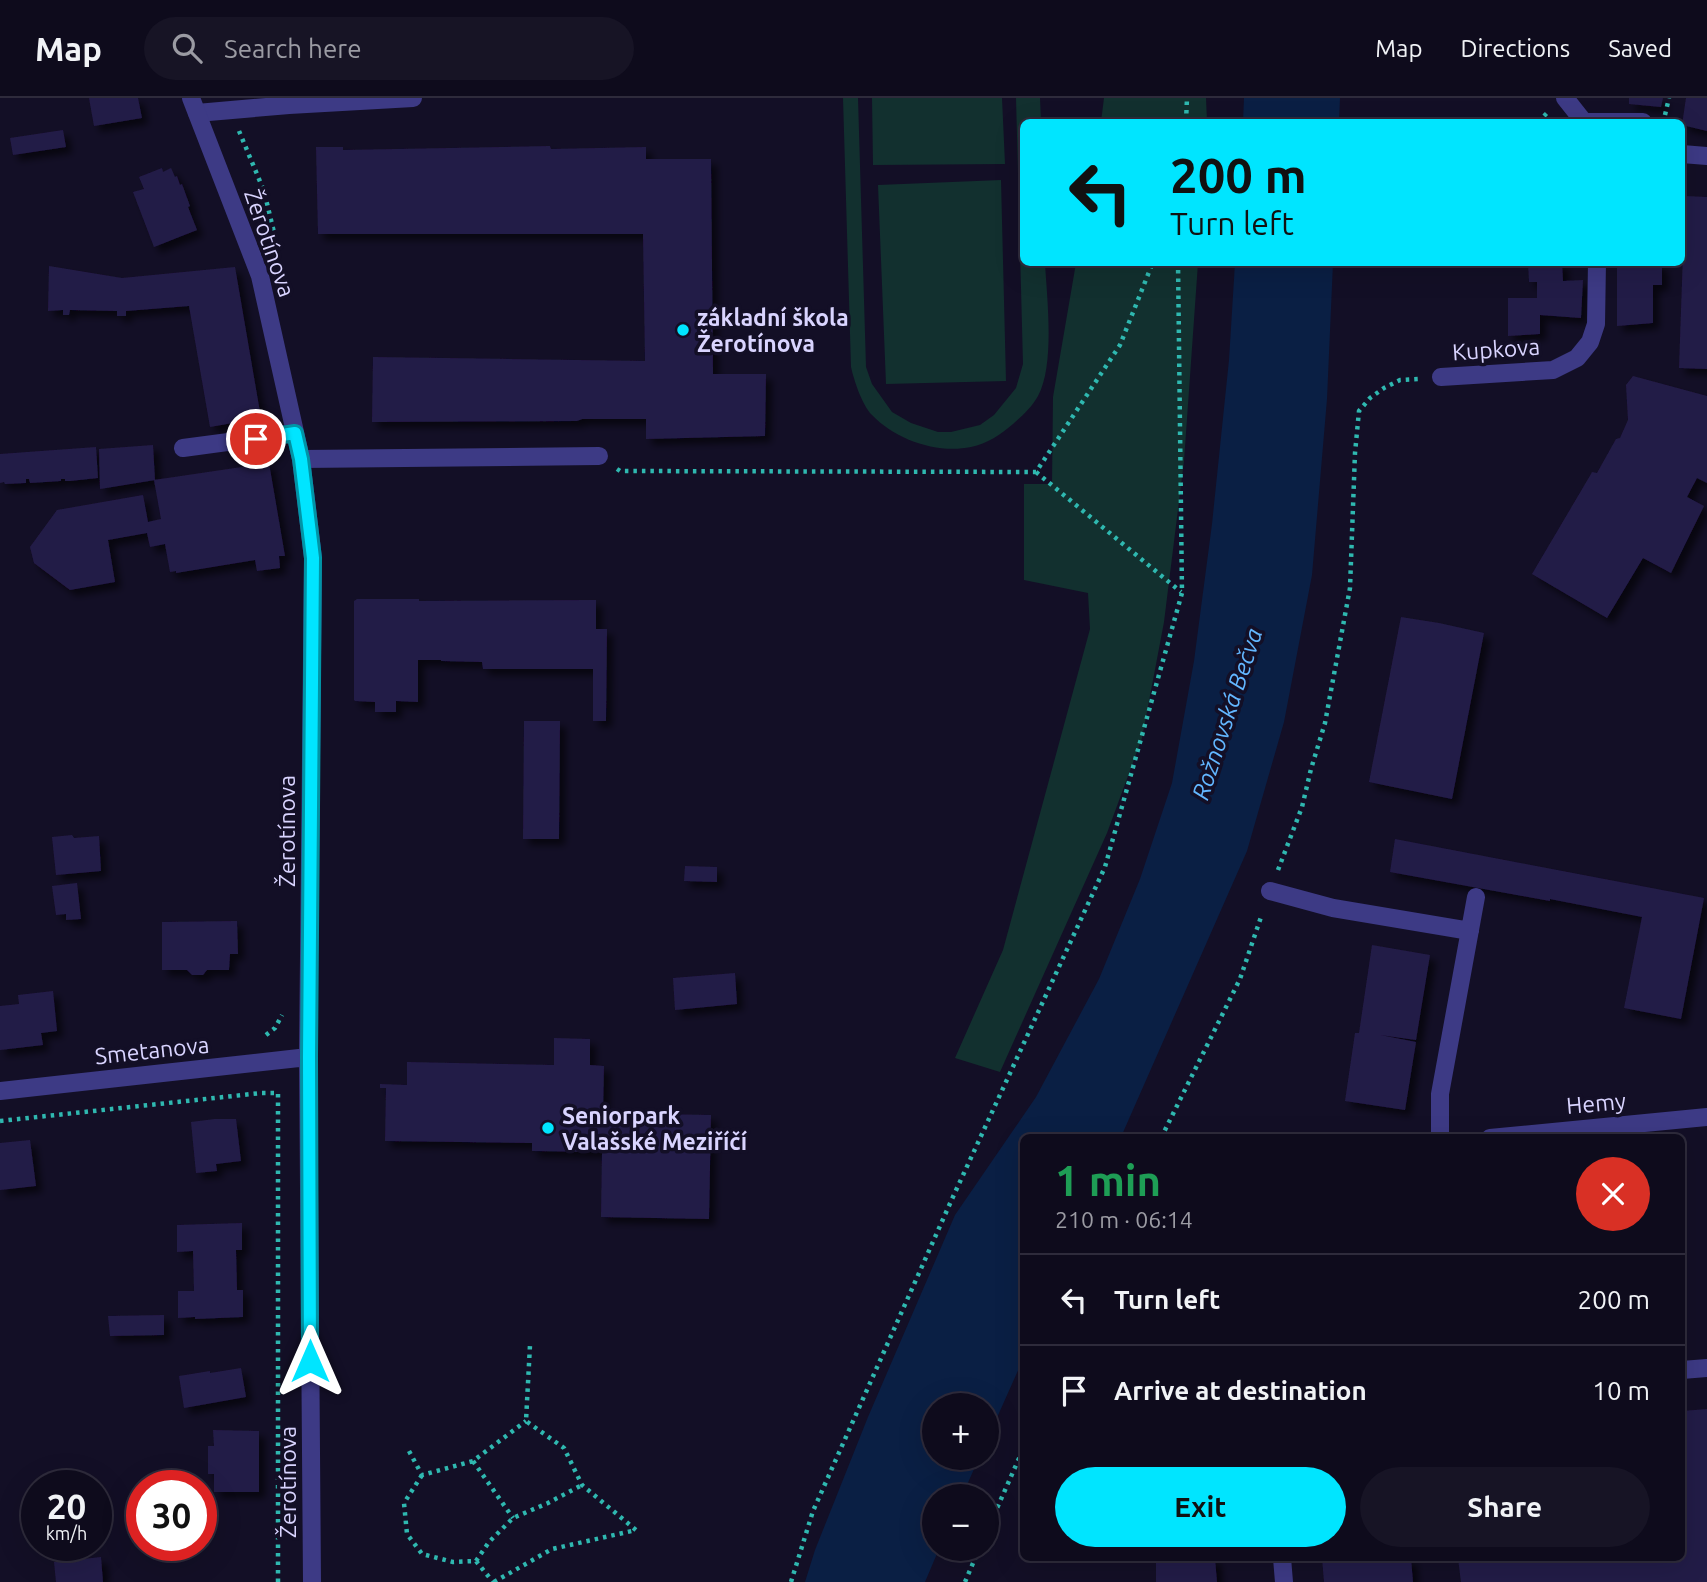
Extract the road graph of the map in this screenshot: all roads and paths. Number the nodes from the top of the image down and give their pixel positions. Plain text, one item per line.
1 (413, 98) edge
2 (1187, 98) edge
3 (1565, 98) edge
4 (194, 106) edge
5 (1186, 119) edge
6 (1582, 119) edge
7 (1685, 155) edge
8 (1707, 156) edge
9 (1151, 266) edge
10 (1178, 266) edge
11 (1597, 266) edge
12 (1441, 377) joint
13 (295, 433) junction
14 (183, 448) dead end
15 (599, 457) joint
16 (301, 459) junction
17 (1036, 472) junction
18 (1182, 593) junction
19 (1270, 891) junction
20 (1476, 897) dead end
21 (1470, 931) junction
22 (285, 1009) dead end
23 (265, 1036) dead end
24 (309, 1057) junction
25 (0, 1091) edge
26 (1707, 1117) edge
27 (0, 1121) edge
28 (1163, 1134) edge
29 (1440, 1134) edge
30 (1531, 1134) edge
31 (530, 1345) dead end
32 (1707, 1368) edge
33 (1685, 1370) edge
34 (526, 1421) junction
35 (409, 1451) dead end
36 (1020, 1456) edge
37 (473, 1461) junction
38 (422, 1475) junction
39 (582, 1485) junction
40 (999, 1504) edge
41 (513, 1518) junction
42 (476, 1561) junction
43 (974, 1561) edge
44 (1282, 1561) edge
45 (278, 1582) edge
46 (312, 1582) edge
47 (493, 1582) edge
48 (791, 1582) edge
49 (965, 1582) edge
50 (1284, 1582) edge

1 - 4 street
2 - 5 path
3 - 6 street
4 - 13 street, Žerotínova
7 - 8 street
9 - 17 path
10 - 18 path
11 - 12 street, Kupkova
12 - 19 path
13 - 14 street
13 - 16 street, Žerotínova
15 - 16 street
15 - 17 path
16 - 24 street, Žerotínova
17 - 18 path
18 - 48 path
19 - 21 street
19 - 28 path
20 - 21 street
21 - 29 street
22 - 23 path
24 - 25 street, Smetanova
24 - 46 street, Žerotínova
26 - 30 street, Hemy
27 - 45 path
31 - 34 path
32 - 33 street
34 - 37 path
34 - 39 path
35 - 38 path
36 - 40 path
37 - 38 path
37 - 41 path
38 - 42 path
39 - 41 path
39 - 47 path
41 - 42 path
42 - 47 path
43 - 49 path
44 - 50 street

